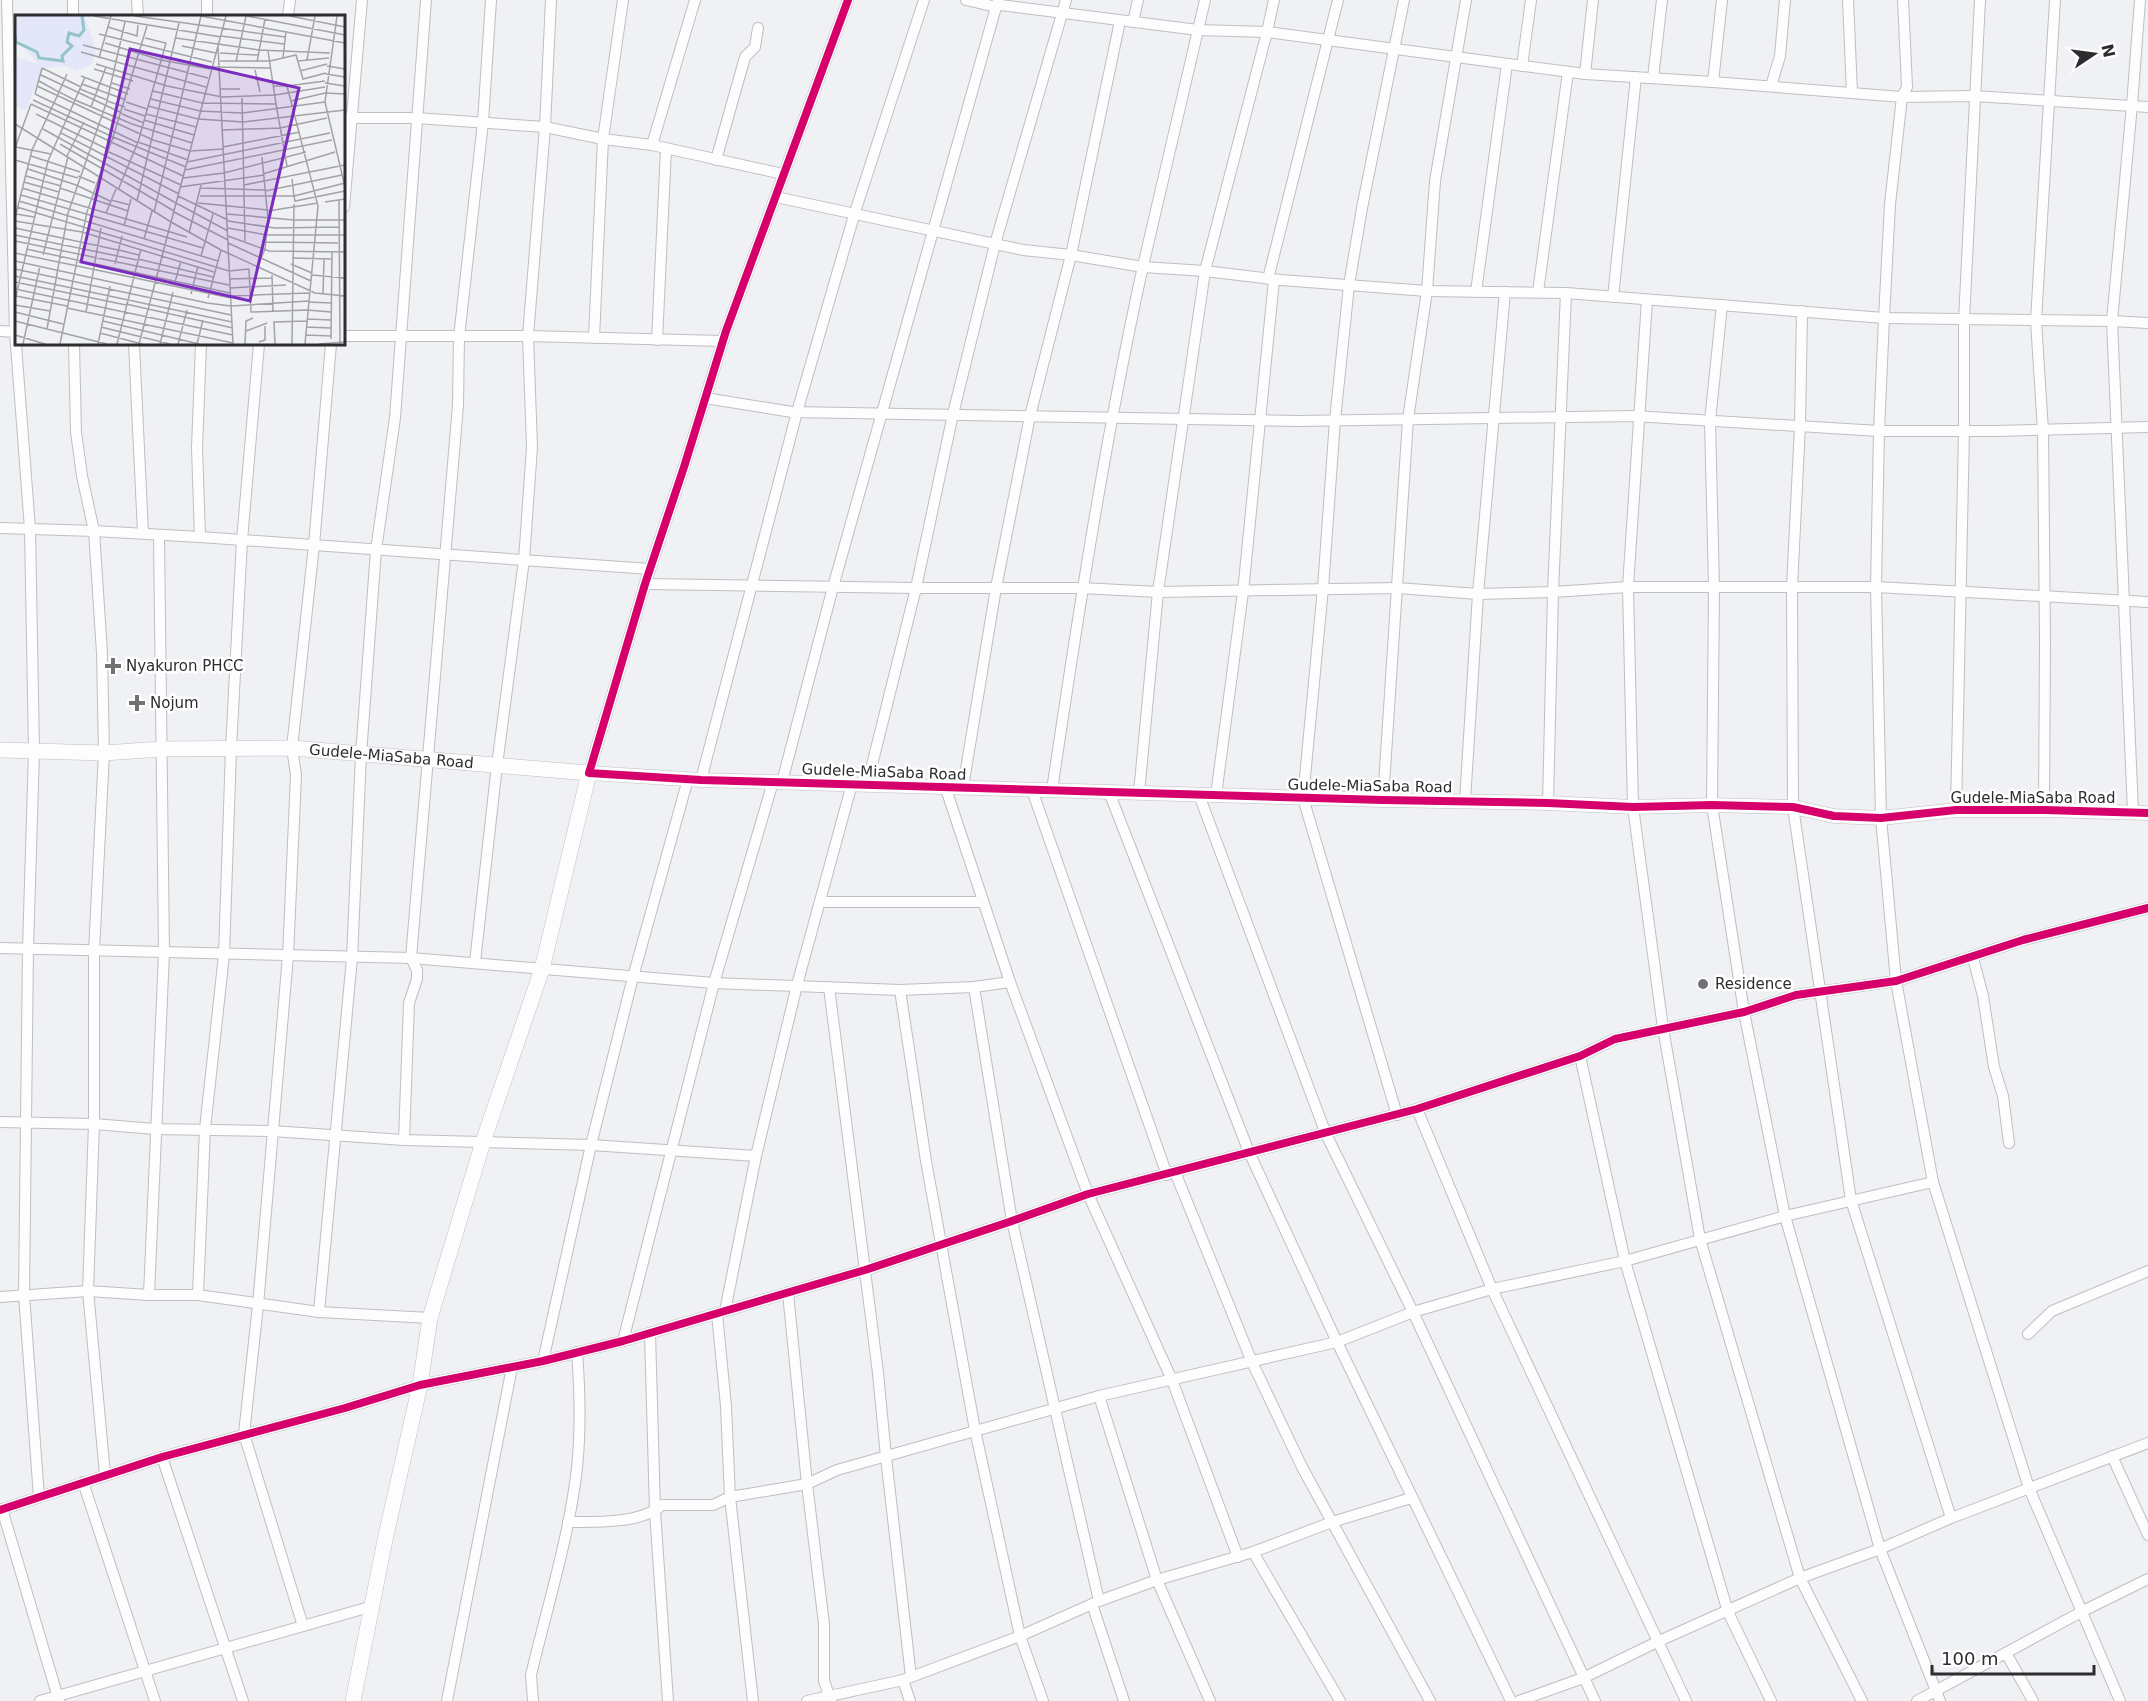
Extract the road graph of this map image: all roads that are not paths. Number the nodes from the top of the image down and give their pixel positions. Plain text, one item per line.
1 (7, 0) edge
2 (137, 0) edge
3 (290, 0) edge
4 (362, 0) edge
5 (426, 0) edge
6 (491, 0) edge
7 (551, 0) edge
8 (622, 0) edge
9 (695, 0) edge
10 (848, 0) edge
11 (924, 0) edge
12 (966, 0) edge
13 (1066, 0) edge
14 (1138, 0) edge
15 (1205, 0) edge
16 (1274, 0) edge
17 (1338, 0) edge
18 (1404, 0) edge
19 (1466, 0) edge
20 (1531, 0) edge
21 (1593, 0) edge
22 (1662, 0) edge
23 (1722, 0) edge
24 (1785, 0) edge
25 (1848, 0) edge
26 (1903, 0) edge
27 (1980, 0) edge
28 (2055, 0) edge
29 (2139, 0) edge
30 (997, 3) edge
31 (1062, 14) junction
32 (138, 15) edge
33 (288, 15) edge
34 (1120, 21) junction
35 (1133, 22) junction
36 (758, 28) dead end
37 (1198, 30) junction
38 (1267, 32) junction
39 (1329, 40) junction
40 (1395, 49) junction
41 (1457, 57) junction
42 (1507, 64) junction
43 (1522, 66) junction
44 (1568, 72) junction
45 (1586, 74) junction
46 (1636, 77) junction
47 (1653, 78) junction
48 (1713, 82) junction
49 (1771, 86) junction
50 (1852, 93) junction
51 (1974, 96) junction
52 (1902, 97) junction
53 (2048, 100) junction
54 (2132, 105) junction
55 (2148, 107) edge
56 (347, 118) edge
57 (416, 118) junction
58 (483, 122) junction
59 (545, 127) junction
60 (9, 128) edge
61 (603, 139) junction
62 (652, 145) junction
63 (666, 149) junction
64 (716, 160) junction
65 (783, 174) junction
66 (345, 177) edge
67 (776, 196) junction
68 (855, 212) junction
69 (934, 231) junction
70 (995, 244) junction
71 (1071, 255) junction
72 (1143, 267) junction
73 (1204, 271) junction
74 (1271, 279) junction
75 (1349, 285) junction
76 (1427, 291) junction
77 (1476, 292) junction
78 (1505, 292) junction
79 (1538, 292) junction
80 (1566, 293) junction
81 (1613, 297) junction
82 (1647, 300) junction
83 (15, 303) edge
84 (1722, 305) junction
85 (1802, 311) junction
86 (1884, 318) junction
87 (1964, 320) junction
88 (2036, 321) junction
89 (2112, 321) junction
90 (2148, 323) edge
91 (0, 331) edge
92 (15, 332) edge
93 (400, 335) junction
94 (345, 336) edge
95 (459, 336) junction
96 (528, 336) junction
97 (594, 338) junction
98 (657, 340) junction
99 (723, 341) junction
100 (17, 345) edge
101 (74, 345) edge
102 (134, 345) edge
103 (201, 345) edge
104 (259, 345) edge
105 (332, 345) edge
106 (705, 398) junction
107 (797, 412) junction
108 (882, 414) junction
109 (953, 414) junction
110 (1030, 416) junction
111 (1639, 416) junction
112 (1560, 417) junction
113 (1113, 418) junction
114 (1182, 419) junction
115 (1408, 419) junction
116 (1492, 419) junction
117 (1260, 420) junction
118 (1335, 420) junction
119 (1710, 421) junction
120 (1800, 426) junction
121 (2148, 427) edge
122 (2116, 428) junction
123 (2043, 430) junction
124 (1879, 431) junction
125 (1964, 431) junction
126 (0, 528) edge
127 (30, 529) junction
128 (94, 531) junction
129 (143, 533) junction
130 (159, 535) junction
131 (200, 537) junction
132 (242, 540) junction
133 (314, 545) junction
134 (376, 550) junction
135 (446, 554) junction
136 (524, 560) junction
137 (650, 569) junction
138 (645, 584) junction
139 (752, 585) junction
140 (833, 587) junction
141 (1628, 587) junction
142 (1714, 587) junction
143 (1792, 587) junction
144 (1876, 587) junction
145 (916, 588) junction
146 (996, 588) junction
147 (1082, 588) junction
148 (1323, 588) junction
149 (1396, 588) junction
150 (1158, 592) junction
151 (1244, 592) junction
152 (1553, 592) junction
153 (1960, 592) junction
154 (1478, 594) junction
155 (2043, 598) junction
156 (2125, 602) junction
157 (2148, 602) edge
158 (292, 748) junction
159 (161, 749) junction
160 (231, 749) junction
161 (0, 750) edge
162 (34, 751) junction
163 (105, 753) junction
164 (361, 755) junction
165 (426, 760) junction
166 (497, 765) junction
167 (589, 773) junction
168 (695, 779) junction
169 (777, 782) junction
170 (852, 784) junction
171 (867, 785) junction
172 (945, 786) junction
173 (963, 787) junction
174 (1032, 790) junction
175 (1052, 790) junction
176 (1109, 792) junction
177 (1139, 793) junction
178 (1199, 795) junction
179 (1216, 795) junction
180 (1303, 798) junction
181 (1383, 800) junction
182 (1465, 801) junction
183 (1548, 803) junction
184 (1712, 805) junction
185 (1633, 807) junction
186 (1793, 807) junction
187 (1956, 810) junction
188 (2044, 810) junction
189 (2133, 812) junction
190 (2148, 813) edge
191 (1881, 818) junction
192 (820, 902) junction
193 (983, 902) junction
194 (2148, 908) edge
195 (0, 948) edge
196 (28, 949) junction
197 (94, 951) junction
198 (164, 953) junction
199 (224, 955) junction
200 (288, 956) junction
201 (352, 958) junction
202 (411, 958) junction
203 (1973, 958) junction
204 (475, 962) junction
205 (542, 969) junction
206 (633, 977) junction
207 (1896, 981) junction
208 (1010, 982) junction
209 (714, 983) junction
210 (796, 985) junction
211 (829, 987) junction
212 (974, 987) junction
213 (900, 990) junction
214 (1820, 991) junction
215 (1744, 1012) junction
216 (1662, 1028) junction
217 (1580, 1056) junction
218 (1417, 1109) junction
219 (1397, 1115) junction
220 (0, 1122) edge
221 (25, 1122) junction
222 (94, 1124) junction
223 (155, 1129) junction
224 (205, 1129) junction
225 (272, 1131) junction
226 (1326, 1134) junction
227 (334, 1136) junction
228 (404, 1140) junction
229 (483, 1142) junction
230 (2009, 1143) dead end
231 (591, 1145) junction
232 (673, 1150) junction
233 (1249, 1152) junction
234 (756, 1156) junction
235 (1171, 1174) junction
236 (1933, 1182) junction
237 (1088, 1194) junction
238 (1851, 1200) junction
239 (1785, 1216) junction
240 (1012, 1221) junction
241 (1700, 1239) junction
242 (941, 1245) junction
243 (1625, 1261) junction
244 (865, 1270) junction
245 (2148, 1271) edge
246 (1492, 1289) junction
247 (88, 1291) junction
248 (788, 1293) junction
249 (24, 1295) junction
250 (149, 1295) junction
251 (198, 1295) junction
252 (0, 1297) edge
253 (258, 1305) junction
254 (319, 1312) junction
255 (1413, 1312) junction
256 (721, 1313) junction
257 (430, 1318) junction
258 (650, 1333) junction
259 (2028, 1334) dead end
260 (623, 1341) junction
261 (1337, 1342) junction
262 (577, 1352) junction
263 (543, 1361) junction
264 (1252, 1362) junction
265 (513, 1367) junction
266 (1173, 1380) junction
267 (420, 1385) junction
268 (1099, 1396) junction
269 (1055, 1408) junction
270 (975, 1430) junction
271 (244, 1434) junction
272 (2148, 1443) edge
273 (2112, 1456) junction
274 (162, 1457) junction
275 (886, 1457) junction
276 (105, 1474) junction
277 (83, 1482) junction
278 (807, 1484) junction
279 (2029, 1488) junction
280 (39, 1497) junction
281 (730, 1497) junction
282 (1411, 1498) junction
283 (1, 1509) edge
284 (656, 1511) junction
285 (1951, 1518) junction
286 (568, 1522) junction
287 (1332, 1522) junction
288 (2148, 1535) edge
289 (1880, 1549) junction
290 (1253, 1552) junction
291 (1238, 1557) junction
292 (1800, 1578) junction
293 (1157, 1580) junction
294 (2146, 1581) edge
295 (2148, 1593) edge
296 (1096, 1603) junction
297 (373, 1606) junction
298 (2083, 1611) junction
299 (1728, 1612) junction
300 (303, 1626) junction
301 (1020, 1636) junction
302 (1659, 1641) junction
303 (226, 1648) junction
304 (2006, 1653) junction
305 (146, 1671) junction
306 (907, 1678) junction
307 (1583, 1678) junction
308 (1937, 1696) edge
309 (58, 1698) edge
310 (831, 1699) edge
311 (40, 1701) edge
312 (155, 1701) edge
313 (243, 1701) edge
314 (353, 1701) edge
315 (447, 1701) edge
316 (533, 1701) edge
317 (668, 1701) edge
318 (753, 1701) edge
319 (807, 1701) edge
320 (910, 1701) edge
321 (1043, 1701) edge
322 (1124, 1701) edge
323 (1210, 1701) edge
324 (1340, 1701) edge
325 (1430, 1701) edge
326 (1511, 1701) edge
327 (1519, 1701) edge
328 (1595, 1701) edge
329 (1686, 1701) edge
330 (1771, 1701) edge
331 (1862, 1701) edge
332 (1917, 1701) edge
333 (2033, 1701) edge
334 (2120, 1701) edge

1 - 60 street
2 - 32 street
3 - 33 street
4 - 56 street
5 - 57 street
6 - 58 street
7 - 59 street
8 - 61 street
9 - 62 street
10 - 65 street
11 - 68 street
12 - 30 street
13 - 31 street
14 - 35 street
15 - 37 street
16 - 38 street
17 - 39 street
18 - 40 street
19 - 41 street
20 - 43 street
21 - 45 street
22 - 47 street
23 - 48 street
24 - 49 street
25 - 50 street
26 - 52 street
27 - 51 street
28 - 53 street
29 - 54 street
30 - 31 street
30 - 69 street
31 - 34 street
31 - 70 street
34 - 35 street
34 - 71 street
35 - 37 street
36 - 64 street
37 - 38 street
37 - 72 street
38 - 39 street
38 - 73 street
39 - 40 street
39 - 74 street
40 - 41 street
40 - 75 street
41 - 42 street
41 - 76 street
42 - 43 street
42 - 77 street
43 - 44 street
44 - 45 street
44 - 79 street
45 - 46 street
46 - 47 street
46 - 81 street
47 - 48 street
48 - 49 street
49 - 50 street
50 - 52 street
51 - 52 street
51 - 53 street
51 - 87 street
52 - 86 street
53 - 54 street
53 - 88 street
54 - 55 street
54 - 89 street
56 - 57 street
56 - 66 street
57 - 58 street
57 - 93 street
58 - 59 street
58 - 95 street
59 - 61 street
59 - 96 street
60 - 83 street
61 - 62 street
61 - 97 street
62 - 63 street
63 - 64 street
63 - 98 street
64 - 65 street
65 - 67 street
67 - 68 street
67 - 99 street
68 - 69 street
68 - 107 street
69 - 70 street
69 - 108 street
70 - 71 street
70 - 109 street
71 - 72 street
71 - 110 street
72 - 73 street
72 - 113 street
73 - 74 street
73 - 114 street
74 - 75 street
74 - 117 street
75 - 76 street
75 - 118 street
76 - 77 street
76 - 115 street
77 - 78 street
78 - 79 street
78 - 116 street
79 - 80 street
80 - 81 street
80 - 112 street
81 - 82 street
82 - 84 street
82 - 111 street
84 - 85 street
84 - 119 street
85 - 86 street
85 - 120 street
86 - 87 street
86 - 124 street
87 - 88 street
87 - 125 street
88 - 89 street
88 - 123 street
89 - 90 street
89 - 122 street
91 - 92 street
93 - 94 street
93 - 95 street
93 - 134 street
95 - 96 street
95 - 135 street
96 - 97 street
96 - 136 street
97 - 98 street
98 - 99 street
99 - 106 street
100 - 127 street
101 - 128 street
102 - 129 street
103 - 131 street
104 - 132 street
105 - 133 street
106 - 107 street
106 - 137 street
107 - 108 street
107 - 139 street
108 - 109 street
108 - 140 street
109 - 110 street
109 - 145 street
110 - 113 street
110 - 146 street
111 - 112 street
111 - 119 street
111 - 141 street
112 - 116 street
112 - 152 street
113 - 114 street
113 - 147 street
114 - 117 street
114 - 150 street
115 - 116 street
115 - 118 street
115 - 149 street
116 - 154 street
117 - 118 street
117 - 151 street
118 - 148 street
119 - 120 street
119 - 142 street
120 - 124 street
120 - 143 street
121 - 122 street
122 - 123 street
122 - 156 street
123 - 125 street
123 - 155 street
124 - 125 street
124 - 144 street
125 - 153 street
126 - 127 street
127 - 128 street
127 - 162 street
128 - 129 street
128 - 163 street
129 - 130 street
130 - 131 street
130 - 159 street
131 - 132 street
132 - 133 street
132 - 160 street
133 - 134 street
133 - 158 street
134 - 135 street
134 - 164 street
135 - 136 street
135 - 165 street
136 - 137 street
136 - 166 street
137 - 138 street
138 - 139 street
138 - 167 street
139 - 140 street
139 - 168 street
140 - 145 street
140 - 169 street
141 - 142 street
141 - 152 street
141 - 185 street
142 - 143 street
142 - 184 street
143 - 144 street
143 - 186 street
144 - 153 street
144 - 191 street
145 - 146 street
145 - 171 street
146 - 147 street
146 - 173 street
147 - 150 street
147 - 175 street
148 - 149 street
148 - 151 street
148 - 180 street
149 - 154 street
149 - 181 street
150 - 151 street
150 - 177 street
151 - 179 street
152 - 154 street
152 - 183 street
153 - 155 street
153 - 187 street
154 - 182 street
155 - 156 street
155 - 188 street
156 - 157 street
156 - 189 street
158 - 160 main road, Gudele-MiaSaba Road
158 - 164 main road, Gudele-MiaSaba Road
158 - 200 street
159 - 160 main road, Gudele-MiaSaba Road
159 - 163 main road, Gudele-MiaSaba Road
159 - 198 street
160 - 199 street
161 - 162 main road, Gudele-MiaSaba Road
162 - 163 main road, Gudele-MiaSaba Road
162 - 196 street
163 - 197 street
164 - 165 main road, Gudele-MiaSaba Road
164 - 201 street
165 - 166 main road, Gudele-MiaSaba Road
165 - 202 street
166 - 167 main road, Gudele-MiaSaba Road
166 - 204 street
167 - 168 street, Gudele-MiaSaba Road
167 - 205 main road
168 - 169 street, Gudele-MiaSaba Road
168 - 206 street
169 - 170 street, Gudele-MiaSaba Road
169 - 209 street
170 - 171 street, Gudele-MiaSaba Road
170 - 192 street
171 - 172 street, Gudele-MiaSaba Road
172 - 173 street, Gudele-MiaSaba Road
172 - 193 street
173 - 174 street, Gudele-MiaSaba Road
174 - 175 street, Gudele-MiaSaba Road
174 - 235 street
175 - 176 street, Gudele-MiaSaba Road
176 - 177 street, Gudele-MiaSaba Road
176 - 233 street
177 - 178 street, Gudele-MiaSaba Road
178 - 179 street, Gudele-MiaSaba Road
178 - 226 street
179 - 180 street, Gudele-MiaSaba Road
180 - 181 street, Gudele-MiaSaba Road
180 - 219 street
181 - 182 street, Gudele-MiaSaba Road
182 - 183 street, Gudele-MiaSaba Road
183 - 185 street, Gudele-MiaSaba Road
184 - 185 street, Gudele-MiaSaba Road
184 - 186 street, Gudele-MiaSaba Road
184 - 215 street
185 - 216 street
186 - 191 street, Gudele-MiaSaba Road
186 - 214 street
187 - 188 street, Gudele-MiaSaba Road
187 - 191 street, Gudele-MiaSaba Road
188 - 189 street, Gudele-MiaSaba Road
189 - 190 street, Gudele-MiaSaba Road
191 - 207 street
192 - 193 street
192 - 210 street
193 - 208 street
194 - 203 street
195 - 196 street
196 - 197 street
196 - 221 street
197 - 198 street
197 - 222 street
198 - 199 street
198 - 223 street
199 - 200 street
199 - 224 street
200 - 201 street
200 - 225 street
201 - 202 street
201 - 227 street
202 - 204 street
202 - 228 street
203 - 207 street
203 - 230 street
204 - 205 street
205 - 206 street
205 - 229 main road
206 - 209 street
206 - 231 street
207 - 214 street
207 - 236 street
208 - 212 street
208 - 237 street
209 - 210 street
209 - 232 street
210 - 211 street
210 - 234 street
211 - 213 street
211 - 244 street
212 - 213 street
212 - 240 street
213 - 242 street
214 - 215 street
214 - 238 street
215 - 216 street
215 - 239 street
216 - 217 street
216 - 241 street
217 - 218 street
217 - 243 street
218 - 219 street
218 - 246 street
219 - 226 street
220 - 221 street
221 - 222 street
221 - 249 street
222 - 223 street
222 - 247 street
223 - 224 street
223 - 250 street
224 - 225 street
224 - 251 street
225 - 227 street
225 - 253 street
226 - 233 street
226 - 255 street
227 - 228 street
227 - 254 street
228 - 229 street
229 - 231 street
229 - 257 main road
231 - 232 street
231 - 263 street
232 - 234 street
232 - 260 street
233 - 235 street
233 - 261 street
234 - 256 street
235 - 237 street
235 - 264 street
236 - 238 street
236 - 279 street
237 - 240 street
237 - 266 street
238 - 239 street
238 - 285 street
239 - 241 street
239 - 289 street
240 - 242 street
240 - 269 street
241 - 243 street
241 - 292 street
242 - 244 street
242 - 270 street
243 - 246 street
243 - 299 street
244 - 248 street
244 - 275 street
245 - 259 street
246 - 255 street
246 - 302 street
247 - 249 street
247 - 250 street
247 - 276 street
248 - 256 street
248 - 278 street
249 - 252 street
249 - 280 street
250 - 251 street
251 - 253 street
253 - 254 street
253 - 271 street
254 - 257 street
255 - 261 street
255 - 307 street
256 - 258 street
256 - 281 street
257 - 267 main road
258 - 260 street
258 - 284 street
260 - 262 street
261 - 264 street
261 - 282 street
262 - 263 street
262 - 286 street
263 - 265 street
264 - 266 street
264 - 287 street
265 - 267 street
265 - 315 street
266 - 268 street
266 - 291 street
267 - 271 street
267 - 297 main road
268 - 269 street
268 - 293 street
269 - 270 street
269 - 296 street
270 - 275 street
270 - 301 street
271 - 274 street
271 - 300 street
272 - 273 street
273 - 279 street
273 - 288 street
274 - 276 street
274 - 303 street
275 - 278 street
275 - 306 street
276 - 277 street
277 - 280 street
277 - 305 street
278 - 281 street
278 - 310 street
279 - 285 street
279 - 298 street
280 - 283 street
281 - 284 street
281 - 318 street
282 - 287 street
282 - 326 street
283 - 309 street
284 - 286 street
284 - 317 street
285 - 289 street
286 - 316 street
287 - 290 street
287 - 325 street
289 - 292 street
289 - 308 street
290 - 291 street
290 - 324 street
291 - 293 street
292 - 299 street
292 - 331 street
293 - 296 street
293 - 323 street
294 - 295 street
294 - 298 street
296 - 301 street
296 - 322 street
297 - 300 street
297 - 314 main road
298 - 304 street
298 - 334 street
299 - 302 street
299 - 330 street
300 - 303 street
301 - 306 street
301 - 321 street
302 - 307 street
302 - 329 street
303 - 305 street
303 - 313 street
304 - 308 street
304 - 333 street
305 - 309 street
305 - 312 street
306 - 310 street
306 - 320 street
307 - 327 street
307 - 328 street
308 - 332 street
309 - 311 street
310 - 319 street

